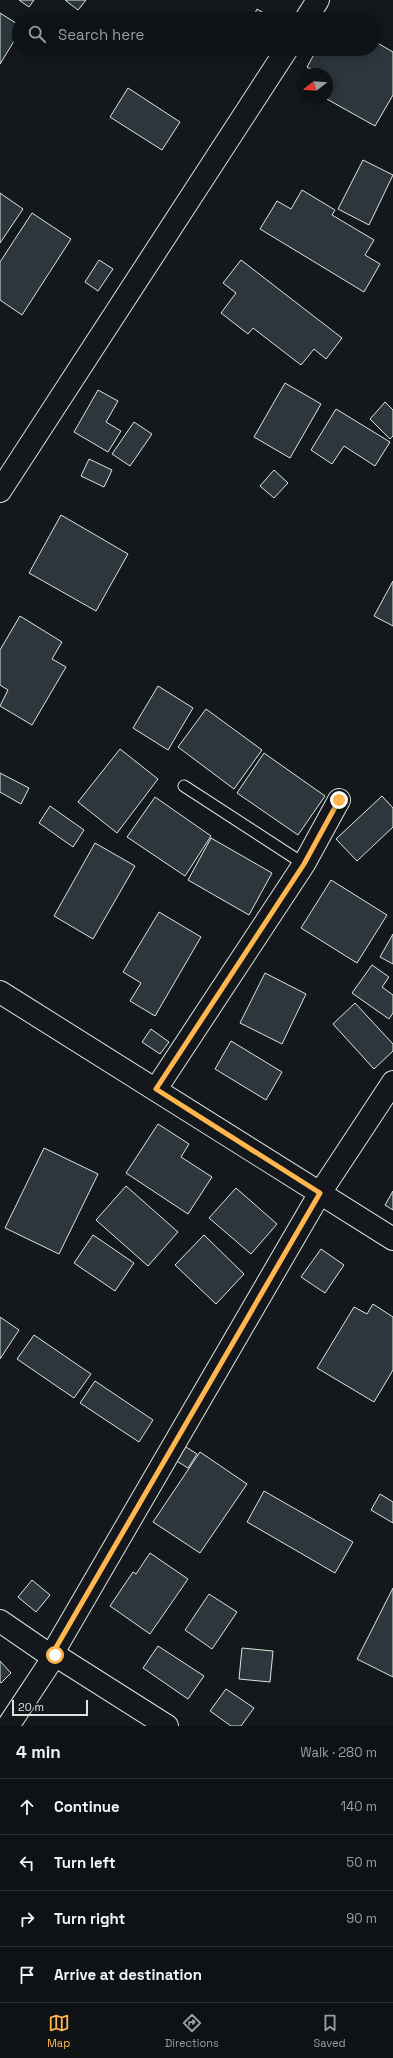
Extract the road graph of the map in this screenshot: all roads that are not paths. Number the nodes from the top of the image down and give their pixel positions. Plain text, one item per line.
1 (318, 0) edge
2 (310, 12) edge
3 (282, 56) edge
4 (0, 491) edge
5 (184, 786) dead end
6 (339, 800) dead end
7 (304, 864) junction
8 (0, 992) edge
9 (393, 1082) edge
10 (156, 1089) junction
11 (320, 1193) junction
12 (393, 1239) edge
13 (0, 1621) edge
14 (53, 1656) junction
15 (8, 1726) edge
16 (167, 1726) edge

1 - 2 street
3 - 4 street
5 - 7 lane
6 - 7 street
7 - 10 street
8 - 10 street
9 - 11 street
10 - 11 street
11 - 12 street
11 - 14 street
13 - 14 street
14 - 15 street
14 - 16 street

